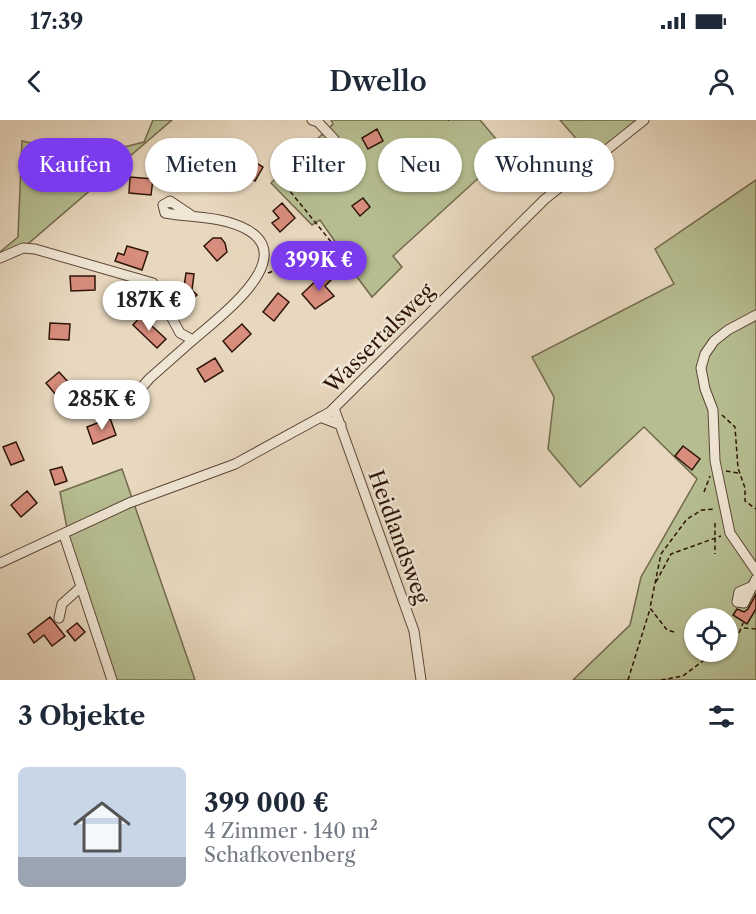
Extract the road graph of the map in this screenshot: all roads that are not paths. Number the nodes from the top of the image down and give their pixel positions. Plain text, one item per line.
1 (312, 120) edge
2 (644, 120) edge
3 (332, 138) edge
4 (191, 215) dead end
5 (0, 258) edge
6 (756, 315) edge
7 (193, 340) junction
8 (132, 398) dead end
9 (334, 408) junction
10 (320, 417) junction
11 (341, 425) junction
12 (64, 535) junction
13 (0, 563) edge
14 (756, 571) edge
15 (81, 587) junction
16 (59, 618) dead end
17 (112, 680) edge
18 (421, 680) edge

1 - 3 street
2 - 9 street, Wassertalsweg
4 - 7 street
5 - 7 street
6 - 14 street
7 - 8 street
9 - 10 street, Wassertalsweg
9 - 11 street, Heidlandsweg
10 - 11 street
10 - 12 street, Wassertalsweg
11 - 18 street, Heidlandsweg
12 - 13 street, Wassertalsweg
12 - 15 street
15 - 16 street
15 - 17 street

